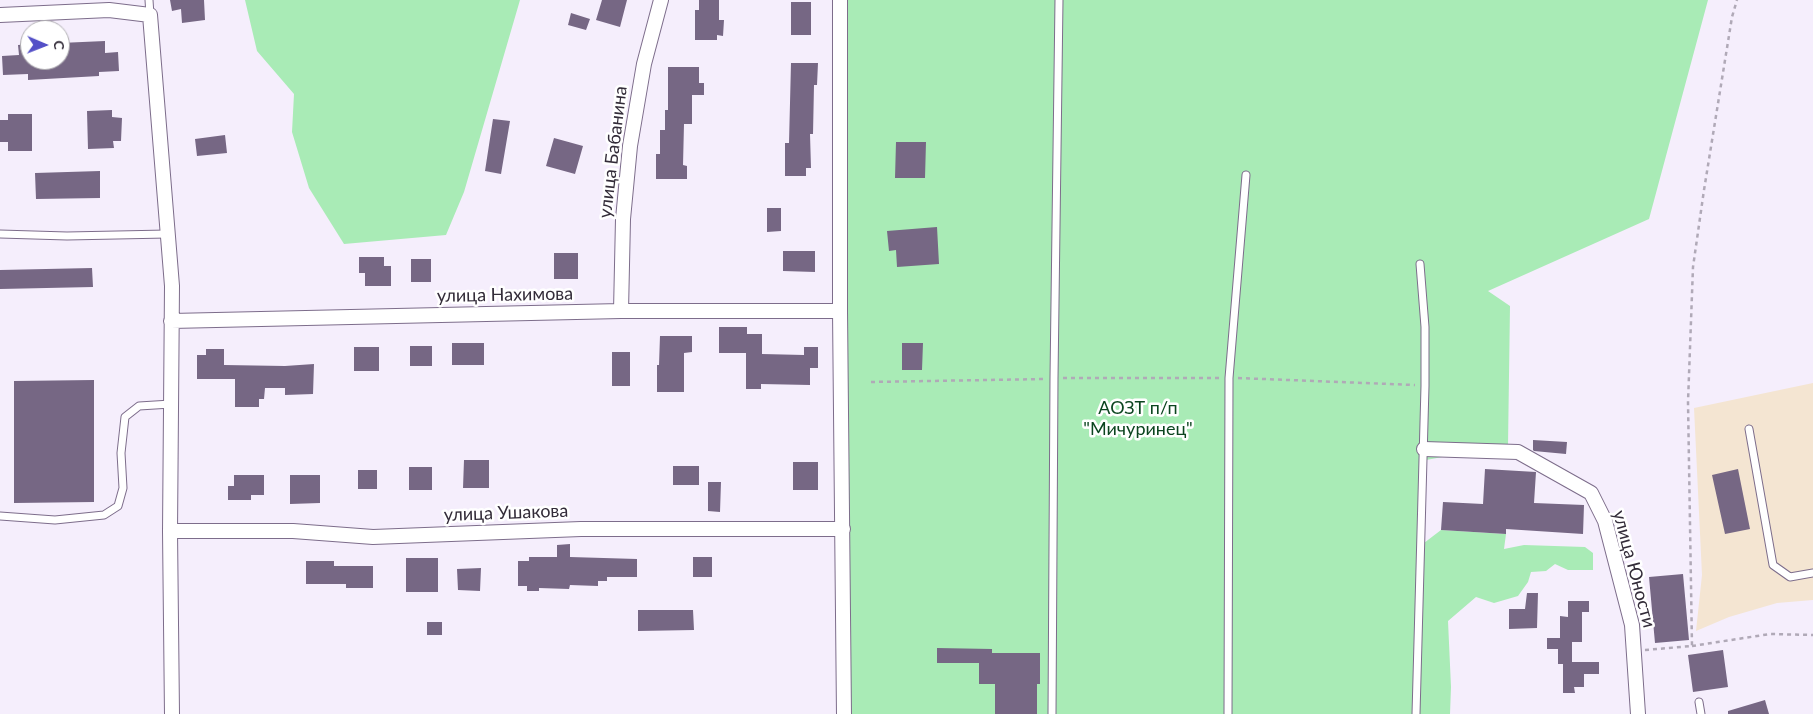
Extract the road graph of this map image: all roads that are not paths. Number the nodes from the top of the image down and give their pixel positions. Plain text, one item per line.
1 (148, 0) edge
2 (661, 0) edge
3 (840, 0) edge
4 (1059, 0) edge
5 (0, 15) edge
6 (150, 15) junction
7 (1246, 175) dead end
8 (0, 234) edge
9 (167, 234) junction
10 (1420, 264) dead end
11 (621, 311) junction
12 (840, 311) junction
13 (171, 321) junction
14 (171, 404) junction
15 (1749, 429) dead end
16 (1424, 449) junction
17 (0, 516) edge
18 (843, 529) junction
19 (170, 531) junction
20 (1813, 572) edge
21 (1699, 702) dead end
22 (172, 714) edge
23 (844, 714) edge
24 (1052, 714) edge
25 (1228, 714) edge
26 (1416, 714) edge
27 (1638, 714) edge
28 (1701, 714) edge

1 - 6 lane
2 - 11 street, улица Бабанина
3 - 12 street
4 - 24 lane
5 - 6 street
6 - 9 street
7 - 25 lane
8 - 9 lane
9 - 13 street
10 - 16 lane
11 - 12 street, улица Нахимова
11 - 13 street, улица Нахимова
12 - 18 street
13 - 14 street
14 - 17 lane
14 - 19 street
15 - 20 lane
16 - 26 lane
16 - 27 street, улица Юности
18 - 19 street, улица Ушакова
18 - 23 street
19 - 22 street
21 - 28 lane

